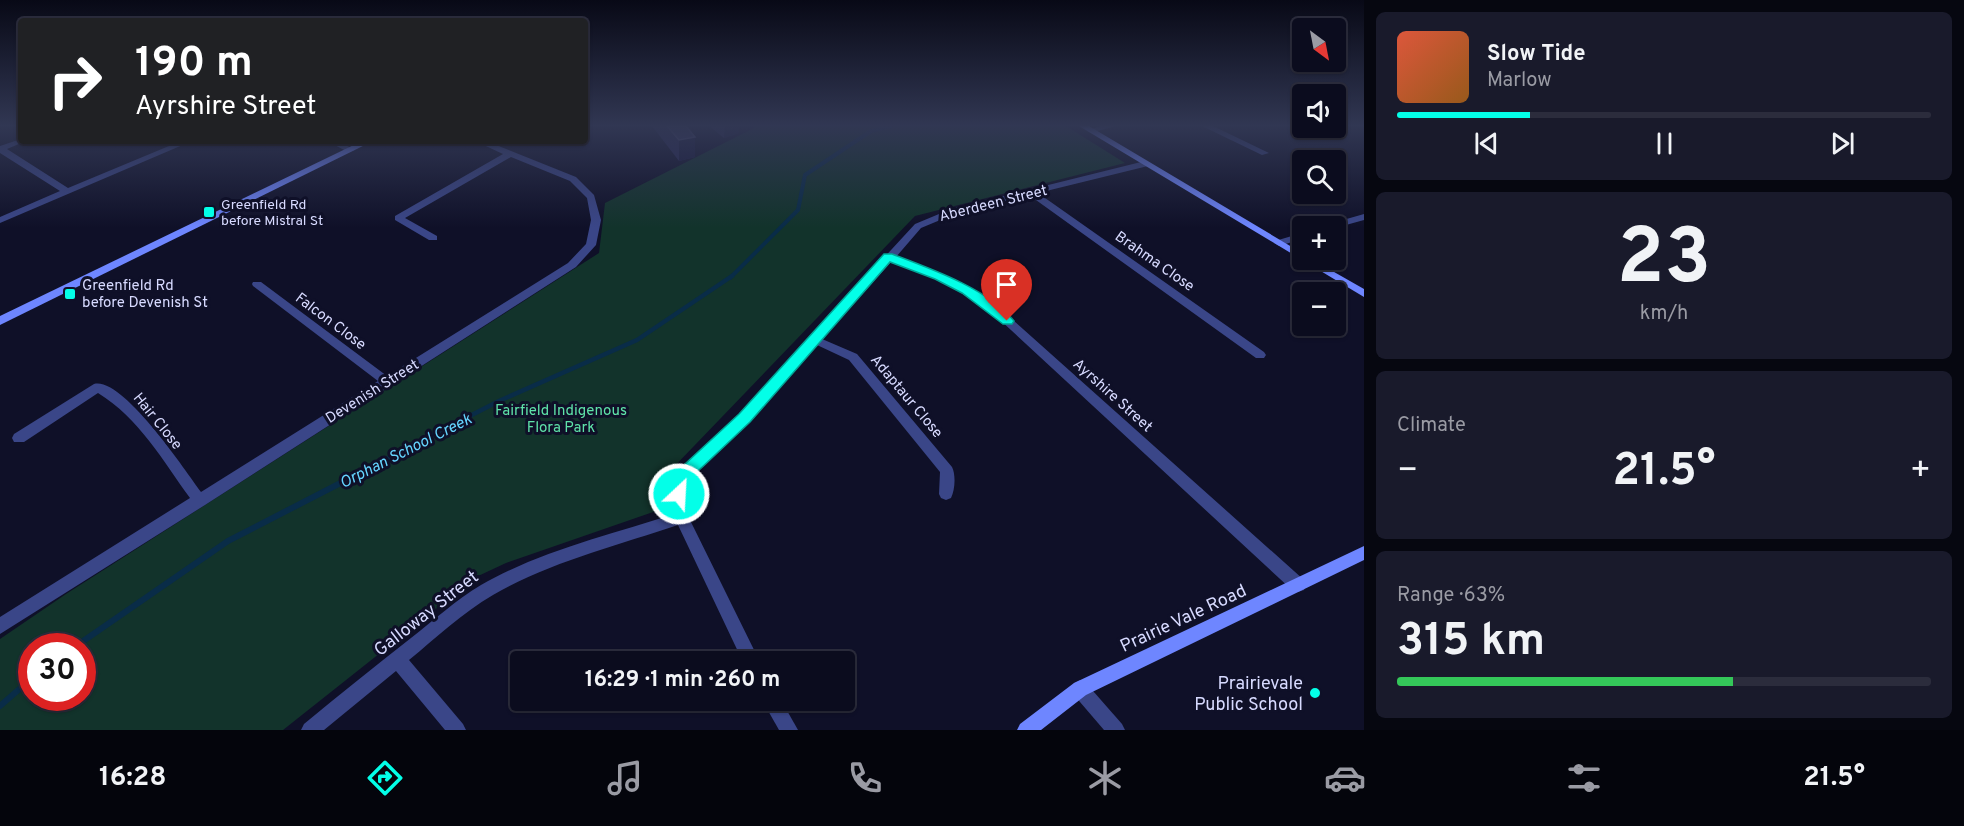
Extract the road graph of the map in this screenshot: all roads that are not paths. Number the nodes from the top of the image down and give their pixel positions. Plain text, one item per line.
1 (17, 160) edge
2 (143, 160) edge
3 (330, 160) edge
4 (500, 160) edge
5 (529, 160) edge
6 (1139, 160) edge
7 (1145, 164) junction
8 (67, 192) junction
9 (1032, 193) junction
10 (1364, 217) edge
11 (0, 220) edge
12 (1346, 222) edge
13 (433, 238) dead end
14 (1292, 239) edge
15 (1279, 243) junction
16 (1292, 251) edge
17 (888, 257) junction
18 (1323, 270) edge
19 (257, 284) dead end
20 (1364, 294) edge
21 (0, 321) edge
22 (815, 340) junction
23 (1260, 355) dead end
24 (387, 382) junction
25 (19, 438) dead end
26 (946, 494) dead end
27 (200, 501) junction
28 (682, 518) junction
29 (1364, 553) edge
30 (1298, 585) junction
31 (0, 626) edge
32 (747, 651) edge
33 (398, 659) junction
34 (1080, 688) junction
35 (778, 711) edge
36 (310, 730) edge
37 (457, 730) edge
38 (789, 730) edge
39 (1026, 730) edge
40 (1116, 730) edge

1 - 8 street
2 - 8 street
3 - 21 street
4 - 13 street
5 - 24 street, Devenish Street
6 - 7 street
7 - 9 street, Aberdeen Street
7 - 15 street
8 - 11 street
9 - 17 street, Aberdeen Street
9 - 23 street, Brahma Close
10 - 12 street
14 - 15 street
15 - 16 street
17 - 22 street, Aberdeen Street
17 - 30 street, Ayrshire Street
18 - 20 street
19 - 24 street, Falcon Close
22 - 26 street, Adaptaur Close
22 - 28 street, Aberdeen Street
24 - 27 street, Devenish Street
25 - 27 street, Hair Close
27 - 31 street, Devenish Street
28 - 32 street, Aberdeen Street
28 - 33 street, Galloway Street
29 - 30 street, Prairie Vale Road
30 - 34 street, Prairie Vale Road
33 - 36 street, Galloway Street
33 - 37 street
34 - 39 street, Prairie Vale Road
34 - 40 street
35 - 38 street

